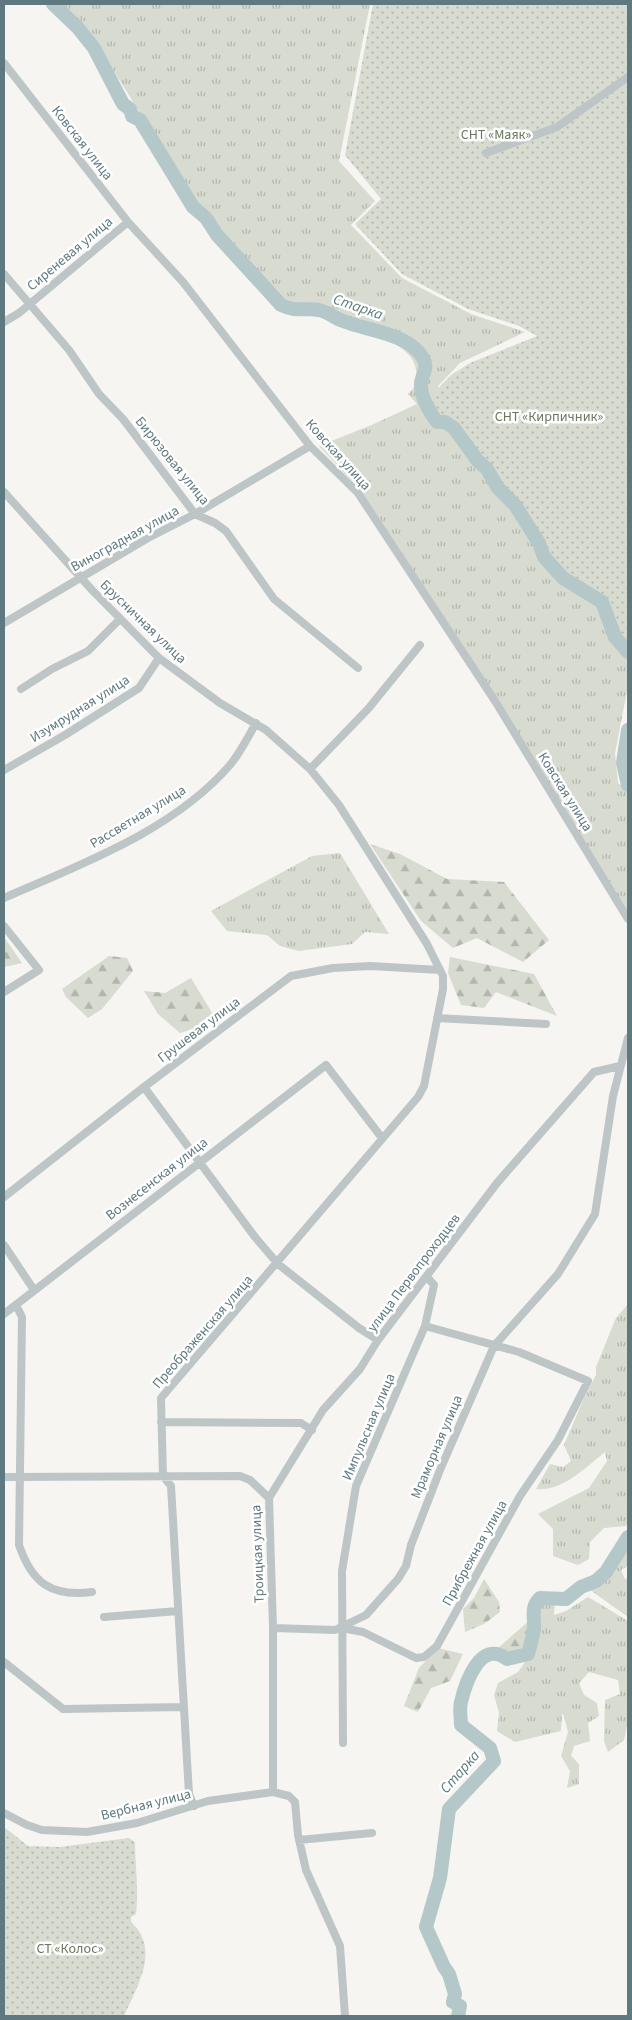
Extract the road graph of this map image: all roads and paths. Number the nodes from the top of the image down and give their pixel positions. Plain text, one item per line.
1 (4, 63) edge
2 (628, 77) edge
3 (486, 153) dead end
4 (128, 222) junction
5 (4, 274) edge
6 (30, 304) junction
7 (4, 322) edge
8 (310, 446) junction
9 (4, 492) edge
10 (195, 514) junction
11 (82, 578) junction
12 (120, 619) junction
13 (4, 623) edge
14 (420, 645) dead end
15 (159, 658) junction
16 (358, 668) dead end
17 (21, 689) dead end
18 (256, 723) junction
19 (310, 769) junction
20 (4, 770) edge
21 (4, 898) edge
22 (628, 919) edge
23 (4, 926) edge
24 (440, 970) junction
25 (4, 992) edge
26 (438, 1018) junction
27 (546, 1024) dead end
28 (628, 1038) edge
29 (620, 1066) junction
30 (144, 1087) junction
31 (382, 1138) junction
32 (200, 1162) junction
33 (4, 1197) edge
34 (4, 1245) edge
35 (278, 1264) junction
36 (427, 1277) junction
37 (34, 1290) junction
38 (16, 1305) junction
39 (4, 1314) edge
40 (425, 1326) junction
41 (378, 1340) junction
42 (494, 1346) junction
43 (162, 1422) junction
44 (312, 1430) junction
45 (163, 1476) junction
46 (20, 1477) junction
47 (4, 1478) edge
48 (269, 1498) junction
49 (92, 1592) dead end
50 (178, 1611) junction
51 (104, 1617) dead end
52 (273, 1628) junction
53 (342, 1628) junction
54 (4, 1662) edge
55 (183, 1707) junction
56 (343, 1743) dead end
57 (273, 1792) junction
58 (194, 1806) junction
59 (4, 1813) edge
60 (372, 1834) dead end
61 (299, 1840) junction
62 (345, 2016) edge

1 - 4 street, Ковская улица
2 - 3 street
4 - 6 street, Сиреневая улица
4 - 8 street, Ковская улица
5 - 6 street, Бирюзовая улица
6 - 7 street, Сиреневая улица
6 - 10 street, Бирюзовая улица
8 - 10 street, Виноградная улица
8 - 22 street, Ковская улица
9 - 11 street, Брусничная улица
10 - 11 street, Виноградная улица
10 - 16 street, Бирюзовая улица
11 - 12 street, Брусничная улица
11 - 13 street, Виноградная улица
12 - 15 street, Брусничная улица
12 - 17 street
14 - 19 street
15 - 18 street, Брусничная улица
15 - 20 street, Изумрудная улица
18 - 19 street, Брусничная улица
18 - 21 street, Рассветная улица
19 - 24 street, Брусничная улица
23 - 25 street
24 - 26 street, Преображенская улица
24 - 30 street, Грушевая улица
26 - 27 street
26 - 31 street, Преображенская улица
28 - 29 street
29 - 36 street, улица Первопроходцев
29 - 42 street, Мраморная улица
30 - 32 street
30 - 33 street, Грушевая улица
31 - 32 street, Вознесенская улица
31 - 35 street, Преображенская улица
32 - 35 street
32 - 37 street, Вознесенская улица
34 - 37 street
35 - 41 street
35 - 43 street, Преображенская улица
36 - 40 street, Импульсная улица
36 - 41 street, улица Первопроходцев
37 - 38 street, Вознесенская улица
38 - 39 street, Вознесенская улица
38 - 46 street
40 - 42 street
40 - 53 street, Импульсная улица
41 - 44 street, улица Первопроходцев
42 - 53 street, Мраморная улица
42 - 53 street, Прибрежная улица
43 - 44 street
43 - 45 street, Преображенская улица
44 - 48 street, улица Первопроходцев
45 - 46 street, Троицкая улица
45 - 48 street, Троицкая улица
45 - 50 street, Преображенская улица
46 - 47 street, Троицкая улица
46 - 49 street
48 - 52 street, Троицкая улица
50 - 51 street
50 - 55 street, Преображенская улица
52 - 53 street, Мраморная улица
52 - 57 street, Троицкая улица
53 - 56 street, Импульсная улица
54 - 55 street
55 - 58 street, Преображенская улица
57 - 58 street, Вербная улица
57 - 61 street
58 - 59 street, Вербная улица
60 - 61 street
61 - 62 street

